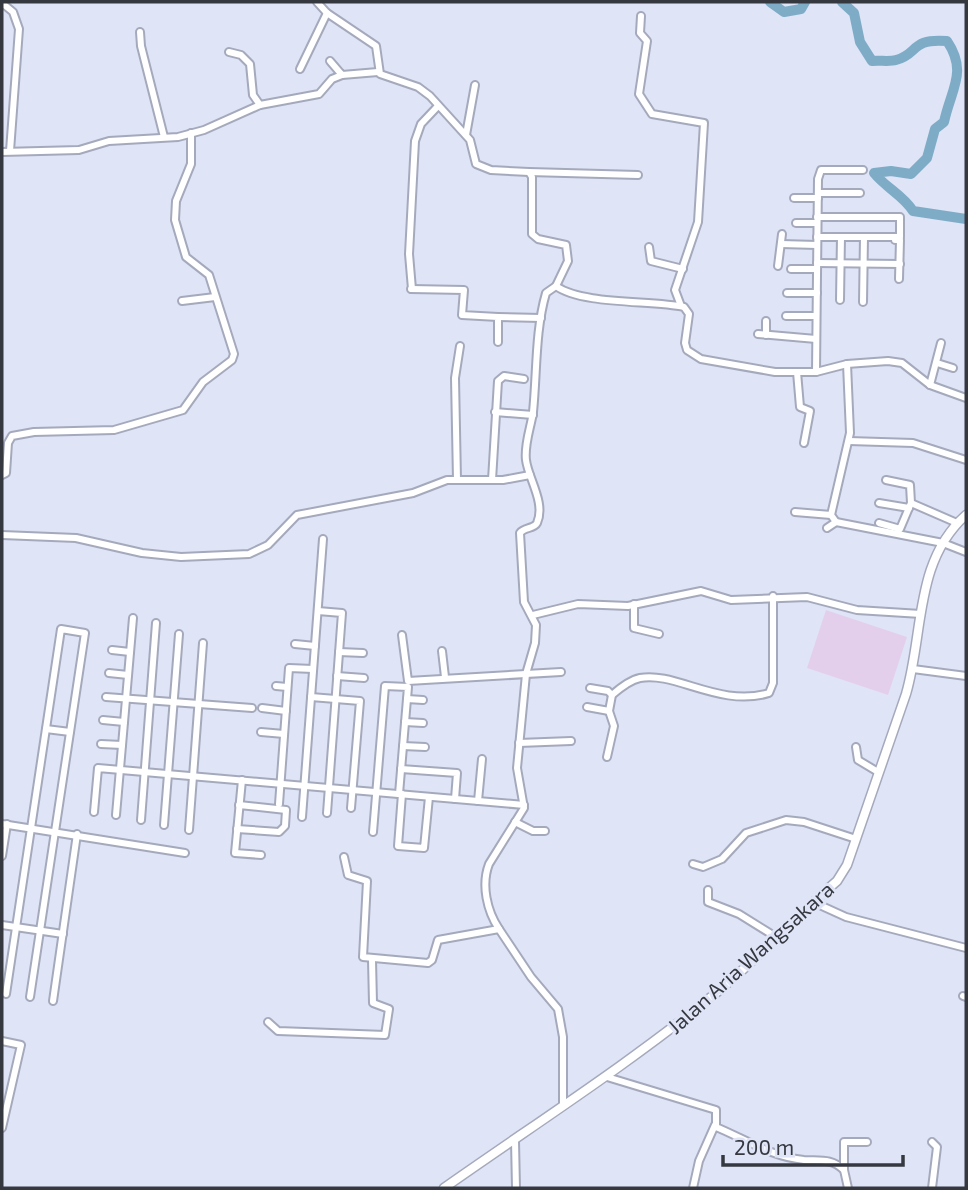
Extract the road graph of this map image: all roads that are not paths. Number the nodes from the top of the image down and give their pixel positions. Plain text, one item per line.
1 (317, 2) edge
2 (2, 3) edge
3 (327, 13) junction
4 (641, 16) dead end
5 (141, 32) dead end
6 (229, 52) dead end
7 (330, 61) dead end
8 (300, 69) dead end
9 (378, 72) junction
10 (342, 75) junction
11 (475, 85) dead end
12 (260, 105) junction
13 (438, 106) junction
14 (191, 134) junction
15 (466, 135) junction
16 (164, 137) junction
17 (6, 151) edge
18 (863, 170) dead end
19 (529, 172) junction
20 (638, 175) dead end
21 (860, 193) dead end
22 (818, 195) junction
23 (794, 198) dead end
24 (817, 220) junction
25 (796, 223) dead end
26 (782, 234) dead end
27 (841, 238) junction
28 (864, 239) junction
29 (817, 240) junction
30 (781, 244) junction
31 (649, 247) dead end
32 (841, 263) junction
33 (864, 264) junction
34 (900, 264) junction
35 (778, 265) dead end
36 (817, 266) junction
37 (683, 269) junction
38 (791, 269) dead end
39 (900, 279) dead end
40 (556, 286) junction
41 (787, 293) dead end
42 (817, 293) junction
43 (215, 297) junction
44 (841, 300) dead end
45 (182, 301) dead end
46 (863, 302) dead end
47 (681, 306) junction
48 (786, 316) dead end
49 (816, 316) junction
50 (498, 317) junction
51 (541, 318) junction
52 (766, 321) dead end
53 (758, 334) dead end
54 (766, 335) junction
55 (816, 339) junction
56 (498, 342) dead end
57 (941, 343) dead end
58 (460, 346) dead end
59 (937, 363) junction
60 (847, 364) junction
61 (953, 368) dead end
62 (797, 372) junction
63 (816, 372) junction
64 (523, 379) dead end
65 (930, 385) junction
66 (966, 398) edge
67 (495, 412) junction
68 (533, 415) junction
69 (849, 441) junction
70 (804, 443) dead end
71 (966, 460) edge
72 (2, 475) edge
73 (530, 475) junction
74 (457, 480) junction
75 (492, 480) junction
76 (886, 480) dead end
77 (879, 503) dead end
78 (910, 505) junction
79 (795, 512) dead end
80 (831, 514) junction
81 (966, 515) edge
82 (836, 522) junction
83 (879, 523) dead end
84 (957, 523) junction
85 (827, 528) dead end
86 (2, 535) edge
87 (323, 539) dead end
88 (943, 543) junction
89 (966, 552) edge
90 (773, 596) junction
91 (634, 604) junction
92 (318, 611) junction
93 (921, 614) junction
94 (533, 615) junction
95 (133, 618) dead end
96 (156, 623) dead end
97 (179, 634) dead end
98 (659, 634) dead end
99 (402, 635) dead end
100 (203, 643) dead end
101 (295, 644) dead end
102 (315, 646) junction
103 (112, 650) dead end
104 (442, 651) dead end
105 (130, 652) junction
106 (339, 652) junction
107 (363, 653) dead end
108 (313, 669) junction
109 (913, 669) junction
110 (561, 672) dead end
111 (109, 673) dead end
112 (526, 674) junction
113 (128, 675) junction
114 (337, 676) junction
115 (966, 676) edge
116 (446, 677) junction
117 (364, 678) dead end
118 (276, 686) dead end
119 (288, 687) junction
120 (590, 688) dead end
121 (612, 695) junction
122 (106, 697) dead end
123 (311, 697) junction
124 (126, 698) junction
125 (336, 699) junction
126 (407, 699) junction
127 (150, 700) junction
128 (423, 700) dead end
129 (174, 702) junction
130 (198, 704) junction
131 (587, 707) dead end
132 (252, 708) dead end
133 (262, 708) dead end
134 (286, 711) junction
135 (609, 711) junction
136 (103, 720) dead end
137 (124, 722) junction
138 (405, 722) junction
139 (423, 723) dead end
140 (46, 729) junction
141 (70, 732) junction
142 (261, 732) dead end
143 (284, 734) junction
144 (571, 740) dead end
145 (519, 743) junction
146 (101, 744) dead end
147 (122, 746) junction
148 (403, 746) junction
149 (425, 747) dead end
150 (856, 747) dead end
151 (607, 757) dead end
152 (482, 759) dead end
153 (401, 769) junction
154 (120, 770) junction
155 (144, 772) junction
156 (878, 772) junction
157 (168, 774) junction
158 (193, 776) junction
159 (242, 780) junction
160 (280, 784) junction
161 (304, 786) junction
162 (329, 788) junction
163 (353, 790) junction
164 (376, 792) junction
165 (401, 794) junction
166 (429, 797) junction
167 (454, 799) junction
168 (478, 801) junction
169 (279, 804) dead end
170 (239, 805) junction
171 (524, 805) junction
172 (351, 808) dead end
173 (94, 812) dead end
174 (327, 813) dead end
175 (116, 816) dead end
176 (302, 817) dead end
177 (141, 820) dead end
178 (515, 822) junction
179 (4, 824) edge
180 (163, 825) dead end
181 (31, 828) junction
182 (237, 829) junction
183 (189, 830) dead end
184 (55, 831) junction
185 (545, 831) dead end
186 (373, 832) dead end
187 (77, 834) junction
188 (856, 838) junction
189 (185, 853) dead end
190 (261, 855) dead end
191 (2, 856) edge
192 (344, 857) dead end
193 (693, 864) dead end
194 (708, 890) dead end
195 (813, 902) junction
196 (2, 925) edge
197 (16, 927) junction
198 (499, 929) junction
199 (40, 931) junction
200 (63, 934) junction
201 (776, 937) junction
202 (966, 948) edge
203 (372, 960) junction
204 (6, 994) dead end
205 (30, 998) dead end
206 (53, 1001) dead end
207 (268, 1021) dead end
208 (2, 1041) edge
209 (607, 1077) junction
210 (564, 1106) junction
211 (715, 1125) junction
212 (2, 1128) edge
213 (514, 1141) junction
214 (867, 1142) dead end
215 (932, 1142) dead end
216 (845, 1170) junction
217 (444, 1188) edge
218 (516, 1188) edge
219 (693, 1188) edge
220 (848, 1188) edge
221 (932, 1188) edge

1 - 3 street
2 - 17 street
3 - 8 street
3 - 9 street
4 - 37 street
5 - 16 street
6 - 12 street
7 - 10 street
9 - 10 street
9 - 13 street
10 - 12 street
11 - 15 street
12 - 14 street
13 - 15 street
13 - 50 street
14 - 16 street
14 - 43 street
15 - 19 street
16 - 17 street
18 - 22 street
19 - 20 street
19 - 40 street
21 - 22 street
22 - 23 street
22 - 24 street
24 - 25 street
24 - 28 street
24 - 29 street
26 - 30 street
27 - 28 street
27 - 29 street
27 - 32 street
28 - 33 street
28 - 34 street
29 - 30 street
29 - 36 street
30 - 35 street
31 - 37 street
32 - 33 street
32 - 36 street
32 - 44 street
33 - 34 street
33 - 46 street
34 - 39 street
36 - 38 street
36 - 42 street
37 - 47 street
40 - 47 street
40 - 51 street
41 - 42 street
42 - 49 street
43 - 45 street
43 - 72 street
47 - 62 street
48 - 49 street
49 - 55 street
50 - 51 street
50 - 56 street
51 - 68 street
52 - 54 street
53 - 54 street
54 - 55 street
55 - 63 street
57 - 59 street
58 - 74 street
59 - 61 street
59 - 65 street
60 - 63 street
60 - 65 street
60 - 69 street
62 - 63 street
62 - 70 street
64 - 67 street
65 - 66 street
67 - 68 street
67 - 75 street
68 - 73 street
69 - 71 street
69 - 80 street
73 - 75 street
73 - 94 street
74 - 75 street
74 - 86 street
76 - 78 street
77 - 78 street
78 - 83 street
78 - 84 street
79 - 80 street
80 - 82 street
81 - 84 street, Jalan Aria Wangsakara
82 - 85 street
82 - 88 street
84 - 88 street, Jalan Aria Wangsakara
87 - 92 street
88 - 89 street
88 - 93 street, Jalan Aria Wangsakara
90 - 91 street
90 - 93 street
90 - 121 street
91 - 94 street
91 - 98 street
92 - 102 street
92 - 106 street
93 - 109 street, Jalan Aria Wangsakara
94 - 112 street
95 - 105 street
96 - 127 street
97 - 129 street
99 - 116 street
100 - 130 street
101 - 102 street
102 - 108 street
103 - 105 street
104 - 116 street
105 - 113 street
106 - 107 street
106 - 114 street
108 - 119 street
108 - 123 street
109 - 115 street
109 - 156 street, Jalan Aria Wangsakara
110 - 112 street
111 - 113 street
112 - 116 street
112 - 145 street
113 - 124 street
114 - 117 street
114 - 125 street
118 - 119 street
119 - 134 street
120 - 121 street
121 - 135 street
122 - 124 street
123 - 125 street
123 - 161 street
124 - 127 street
124 - 137 street
125 - 162 street
125 - 163 street
126 - 128 street
126 - 138 street
126 - 164 street
127 - 129 street
127 - 155 street
129 - 130 street
129 - 157 street
130 - 132 street
130 - 158 street
131 - 135 street
133 - 134 street
134 - 143 street
135 - 151 street
136 - 137 street
137 - 147 street
138 - 139 street
138 - 148 street
140 - 141 street
140 - 141 street
140 - 181 street
141 - 184 street
142 - 143 street
143 - 160 street
144 - 145 street
145 - 171 street
146 - 147 street
147 - 154 street
148 - 149 street
148 - 153 street
150 - 156 street
152 - 168 street
153 - 165 street
153 - 167 street
154 - 155 street
154 - 173 street
154 - 175 street
155 - 157 street
155 - 177 street
156 - 188 street, Jalan Aria Wangsakara
157 - 158 street
157 - 180 street
158 - 159 street
158 - 183 street
159 - 160 street
159 - 170 street
160 - 161 street
160 - 169 street
161 - 162 street
161 - 176 street
162 - 163 street
162 - 174 street
163 - 164 street
163 - 172 street
164 - 165 street
164 - 186 street
165 - 166 street
165 - 166 street
166 - 167 street
167 - 168 street
168 - 171 street
170 - 182 street
170 - 182 street
171 - 178 street
178 - 185 street
178 - 198 street
179 - 181 street
179 - 191 street
181 - 184 street
181 - 197 street
182 - 190 street
184 - 187 street
184 - 199 street
187 - 189 street
187 - 200 street
188 - 193 street
188 - 195 street, Jalan Aria Wangsakara
192 - 203 street
194 - 201 street
195 - 201 street, Jalan Aria Wangsakara
195 - 202 street
196 - 197 street
197 - 199 street
197 - 204 street
198 - 203 street
198 - 210 street
199 - 200 street
199 - 205 street
200 - 206 street
201 - 209 street, Jalan Aria Wangsakara
203 - 207 street
208 - 212 street
209 - 210 street, Jalan Aria Wangsakara
209 - 211 street
210 - 213 street, Jalan Aria Wangsakara
211 - 216 street
211 - 219 street
213 - 217 street, Jalan Aria Wangsakara
213 - 218 street
214 - 216 street
215 - 221 street
216 - 220 street

